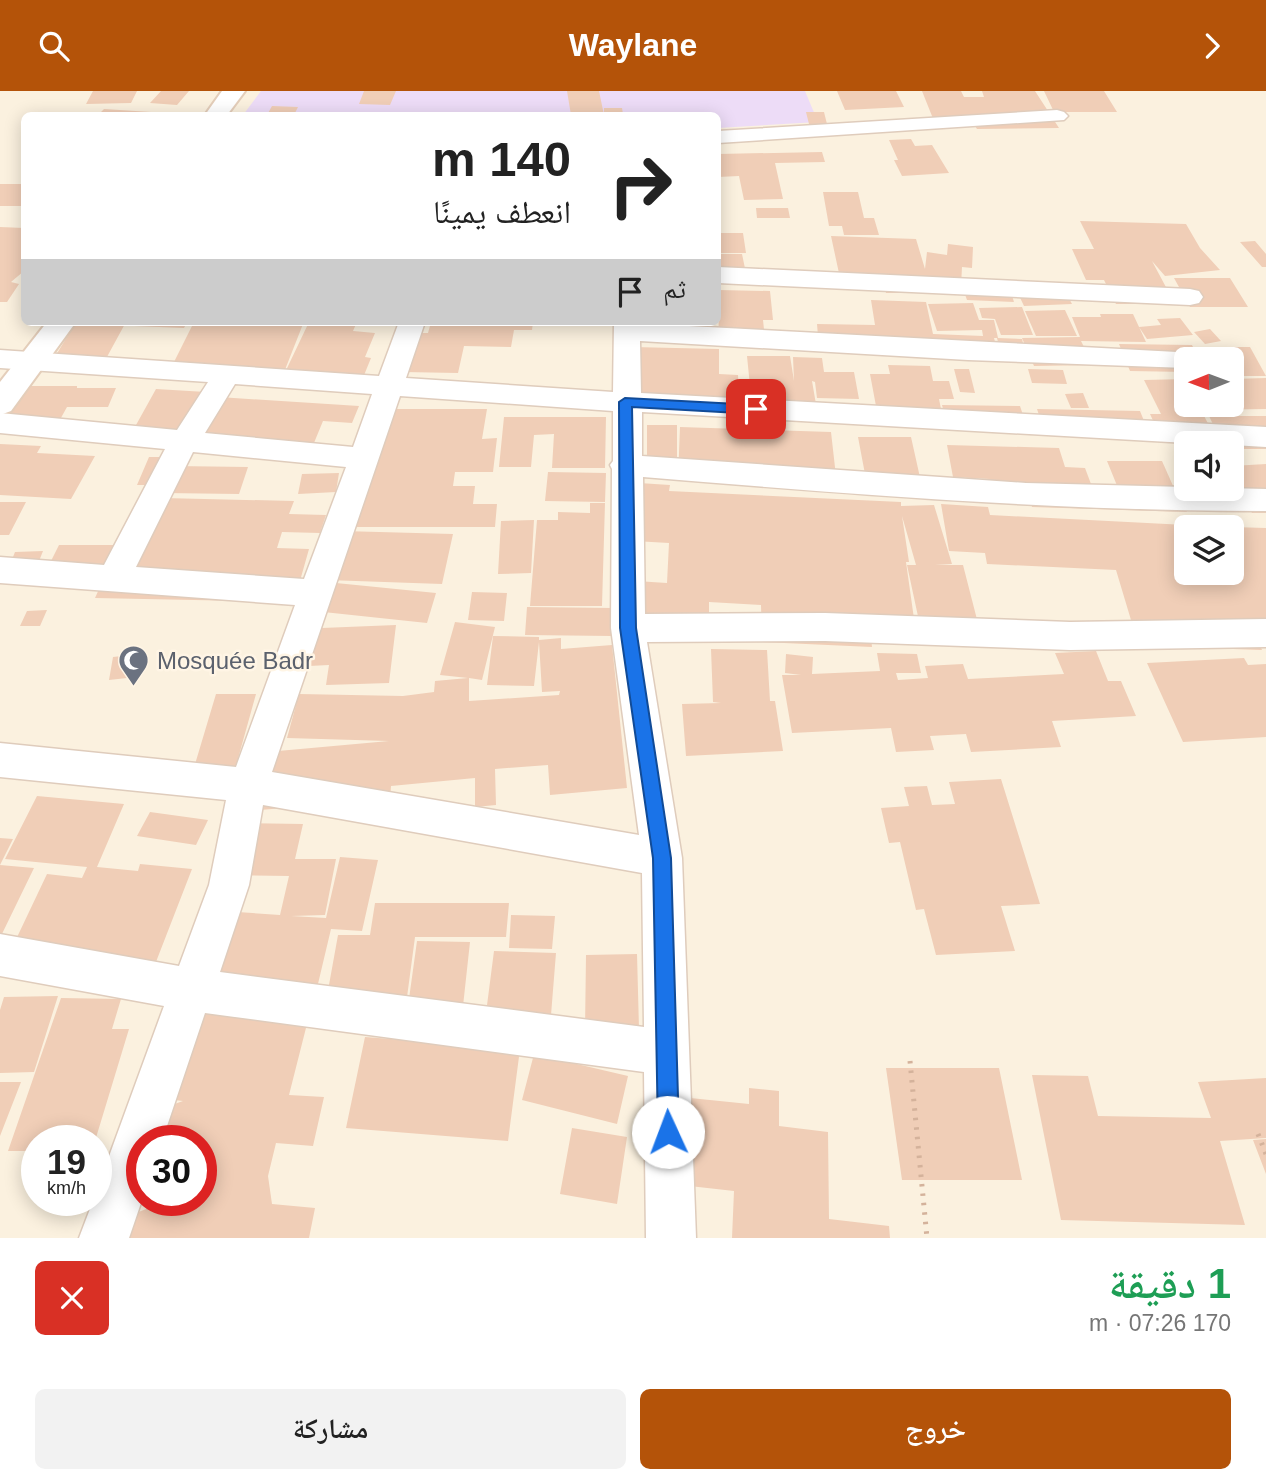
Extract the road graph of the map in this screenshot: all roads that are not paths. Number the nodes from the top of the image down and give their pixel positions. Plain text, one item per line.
1 (234, 91) edge
2 (218, 112) edge
3 (1058, 116) dead end
4 (721, 137) edge
5 (721, 275) edge
6 (1190, 297) dead end
7 (59, 326) edge
8 (410, 326) edge
9 (626, 327) edge
10 (0, 359) edge
11 (1174, 359) edge
12 (32, 361) junction
13 (228, 374) junction
14 (388, 386) junction
15 (625, 402) junction
16 (0, 404) edge
17 (0, 423) edge
18 (1266, 437) edge
19 (184, 442) junction
20 (362, 458) junction
21 (625, 465) junction
22 (1266, 500) edge
23 (0, 570) edge
24 (114, 578) junction
25 (315, 593) junction
26 (628, 628) junction
27 (1266, 633) edge
28 (0, 760) edge
29 (248, 785) junction
30 (662, 858) junction
31 (0, 955) edge
32 (192, 991) junction
33 (666, 1052) junction
34 (104, 1238) edge
35 (671, 1238) edge

1 - 2 main road
3 - 4 street
5 - 6 street
7 - 12 main road
8 - 14 street
9 - 11 street
9 - 15 street
10 - 12 street
12 - 13 street
12 - 16 main road
13 - 14 street
13 - 19 street
14 - 15 street
14 - 20 street
15 - 18 street
15 - 21 street
17 - 19 street
19 - 20 street
19 - 24 street
20 - 25 street
21 - 22 street
21 - 26 street
23 - 24 street
24 - 25 street
25 - 29 street
26 - 27 street
26 - 30 street
28 - 29 street
29 - 30 street
29 - 32 street
30 - 33 street
31 - 32 street
32 - 33 street
32 - 34 street
33 - 35 street

